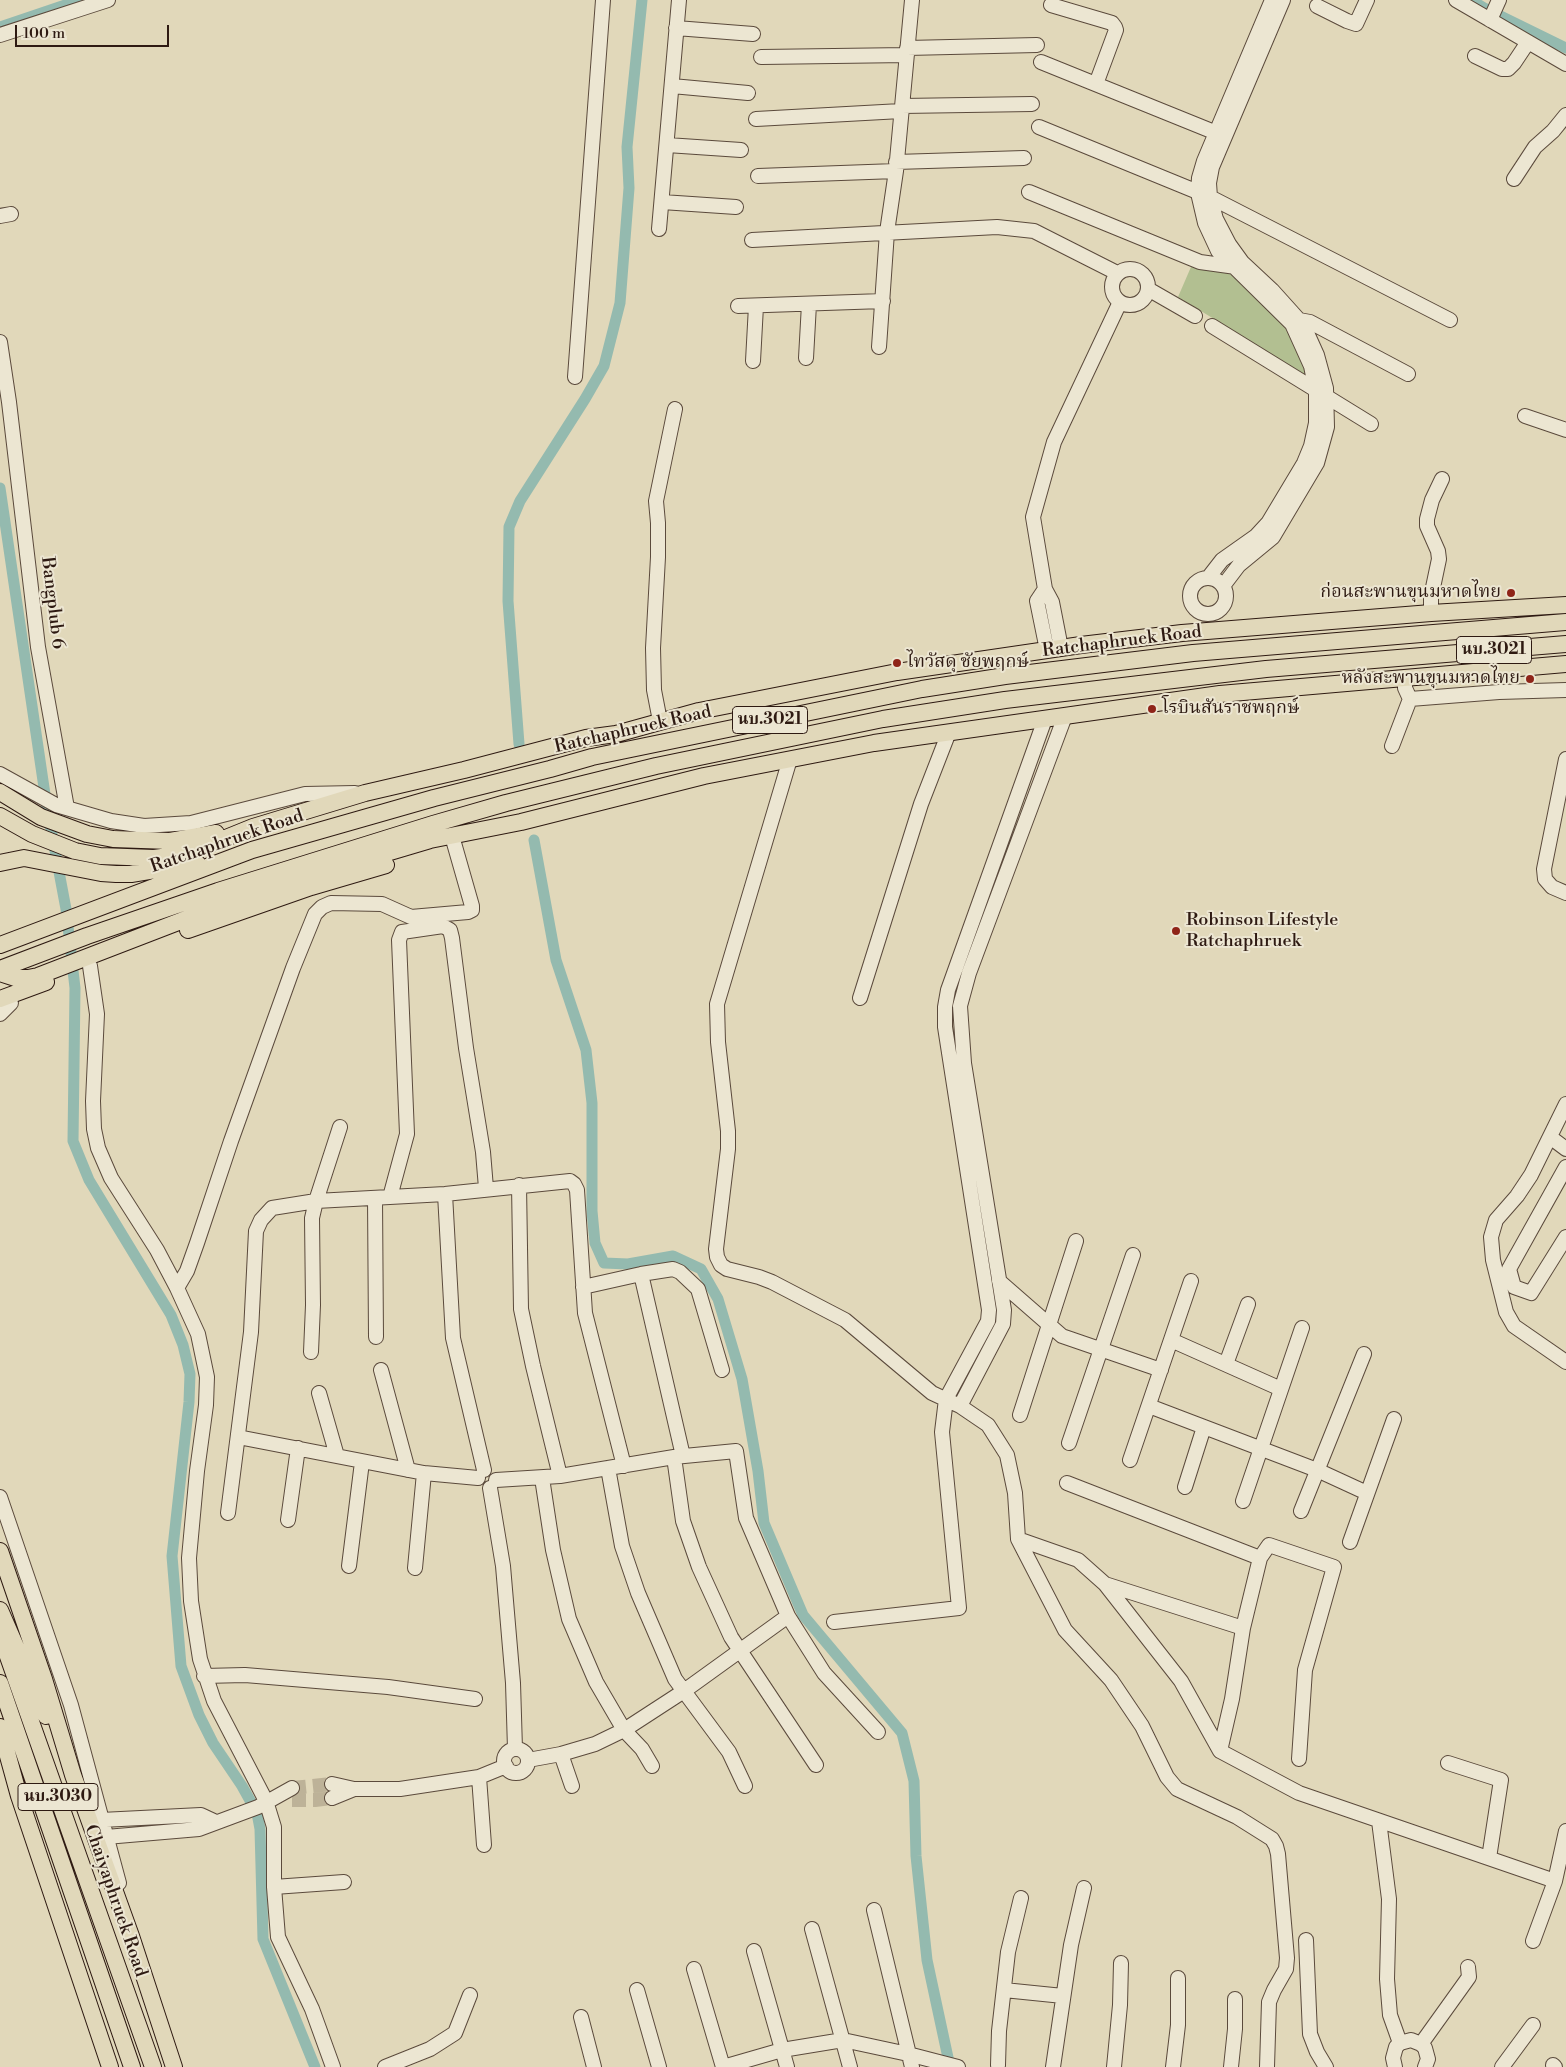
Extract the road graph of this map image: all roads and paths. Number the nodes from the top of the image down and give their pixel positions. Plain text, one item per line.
1 (108, 0) edge
2 (603, 0) edge
3 (679, 0) edge
4 (912, 0) edge
5 (1272, 0) edge
6 (1284, 0) edge
7 (1367, 0) edge
8 (1456, 0) edge
9 (1499, 1) edge
10 (1051, 6) dead end
11 (1317, 6) dead end
12 (1491, 18) junction
13 (676, 28) junction
14 (753, 34) dead end
15 (0, 35) edge
16 (1528, 42) junction
17 (1037, 45) dead end
18 (907, 52) junction
19 (1475, 56) dead end
20 (762, 57) dead end
21 (1042, 62) dead end
22 (1566, 64) edge
23 (1096, 84) junction
24 (672, 86) junction
25 (748, 93) dead end
26 (1032, 104) dead end
27 (902, 109) junction
28 (1566, 115) edge
29 (756, 119) dead end
30 (1038, 127) dead end
31 (1220, 135) junction
32 (666, 146) junction
33 (741, 150) dead end
34 (1024, 158) dead end
35 (896, 167) junction
36 (758, 176) dead end
37 (1514, 179) dead end
38 (1029, 192) dead end
39 (1204, 195) junction
40 (662, 202) junction
41 (736, 208) dead end
42 (660, 229) dead end
43 (887, 232) junction
44 (752, 240) dead end
45 (1239, 265) junction
46 (1117, 273) junction
47 (1148, 289) junction
48 (883, 301) junction
49 (1120, 302) junction
50 (809, 304) junction
51 (738, 306) dead end
52 (756, 306) junction
53 (1195, 316) dead end
54 (1450, 320) dead end
55 (1295, 322) junction
56 (1212, 326) dead end
57 (0, 342) edge
58 (879, 347) dead end
59 (806, 358) dead end
60 (753, 361) dead end
61 (1408, 374) dead end
62 (575, 377) dead end
63 (1321, 394) junction
64 (675, 410) dead end
65 (1525, 416) dead end
66 (1370, 424) dead end
67 (1566, 430) edge
68 (1442, 479) dead end
69 (1208, 578) junction
70 (1223, 586) junction
71 (1566, 596) edge
72 (1566, 605) edge
73 (1198, 611) junction
74 (1462, 611) junction
75 (1431, 613) junction
76 (1398, 616) junction
77 (1566, 622) edge
78 (1487, 629) junction
79 (1190, 633) junction
80 (1566, 644) edge
81 (1054, 649) junction
82 (1349, 662) junction
83 (1566, 664) edge
84 (1529, 668) junction
85 (1566, 671) edge
86 (1405, 679) junction
87 (1566, 690) edge
88 (1220, 694) junction
89 (1410, 699) junction
90 (1065, 716) junction
91 (1045, 719) junction
92 (660, 721) junction
93 (949, 732) junction
94 (616, 734) junction
95 (874, 743) junction
96 (1392, 746) dead end
97 (753, 747) junction
98 (790, 760) junction
99 (1566, 760) edge
100 (550, 769) junction
101 (0, 774) edge
102 (0, 792) edge
103 (365, 793) junction
104 (62, 807) junction
105 (0, 816) edge
106 (522, 822) junction
107 (253, 827) junction
108 (454, 843) junction
109 (252, 850) junction
110 (0, 863) edge
111 (1566, 892) edge
112 (0, 945) edge
113 (84, 968) junction
114 (0, 969) edge
115 (963, 970) junction
116 (0, 974) edge
117 (860, 998) dead end
118 (3, 1006) edge
119 (1566, 1104) edge
120 (340, 1127) dead end
121 (1550, 1136) junction
122 (1566, 1149) edge
123 (1566, 1167) edge
124 (519, 1186) junction
125 (486, 1188) junction
126 (445, 1194) junction
127 (390, 1197) junction
128 (375, 1198) junction
129 (316, 1201) junction
130 (1566, 1236) edge
131 (1076, 1241) dead end
132 (1133, 1256) dead end
133 (641, 1274) junction
134 (1191, 1280) dead end
135 (999, 1281) junction
136 (583, 1287) junction
137 (177, 1288) junction
138 (1248, 1304) dead end
139 (1049, 1325) junction
140 (1302, 1328) dead end
141 (376, 1337) dead end
142 (1171, 1340) junction
143 (1101, 1350) junction
144 (311, 1352) dead end
145 (1364, 1354) dead end
146 (1566, 1362) edge
147 (1226, 1364) junction
148 (381, 1370) dead end
149 (722, 1370) dead end
150 (1161, 1370) junction
151 (1281, 1389) junction
152 (319, 1393) dead end
153 (946, 1399) junction
154 (960, 1406) junction
155 (1149, 1406) junction
156 (1020, 1414) dead end
157 (1394, 1419) dead end
158 (1204, 1427) junction
159 (238, 1437) junction
160 (1069, 1443) dead end
161 (298, 1448) junction
162 (1261, 1449) junction
163 (338, 1456) junction
164 (678, 1456) junction
165 (1130, 1460) dead end
166 (362, 1462) junction
167 (624, 1466) junction
168 (608, 1468) junction
169 (408, 1470) junction
170 (1318, 1470) junction
171 (424, 1473) junction
172 (481, 1474) junction
173 (560, 1476) junction
174 (542, 1478) junction
175 (1068, 1483) dead end
176 (493, 1484) junction
177 (1185, 1487) dead end
178 (1368, 1493) junction
179 (0, 1497) edge
180 (1243, 1501) dead end
181 (1301, 1511) dead end
182 (228, 1513) dead end
183 (288, 1520) dead end
184 (1018, 1539) junction
185 (1350, 1542) dead end
186 (0, 1551) edge
187 (1260, 1558) junction
188 (349, 1566) dead end
189 (415, 1568) dead end
190 (1106, 1584) junction
191 (0, 1610) edge
192 (788, 1616) junction
193 (834, 1622) dead end
194 (1243, 1628) junction
195 (0, 1634) edge
196 (739, 1652) junction
197 (204, 1676) junction
198 (0, 1682) edge
199 (684, 1691) junction
200 (475, 1699) dead end
201 (0, 1727) edge
202 (624, 1730) junction
203 (878, 1732) dead end
204 (515, 1749) junction
205 (1220, 1750) junction
206 (0, 1753) edge
207 (561, 1754) junction
208 (1299, 1759) dead end
209 (528, 1760) junction
210 (1448, 1763) dead end
211 (506, 1766) junction
212 (652, 1766) dead end
213 (816, 1766) dead end
214 (73, 1774) junction
215 (479, 1777) junction
216 (572, 1786) dead end
217 (745, 1786) dead end
218 (332, 1791) tunnel mouth
219 (292, 1794) tunnel mouth
220 (19, 1796) junction
221 (267, 1802) junction
222 (101, 1820) junction
223 (1380, 1821) junction
224 (216, 1822) junction
225 (1566, 1831) edge
226 (106, 1837) junction
227 (484, 1845) dead end
228 (1489, 1858) junction
229 (1555, 1881) junction
230 (344, 1882) dead end
231 (274, 1887) junction
232 (1084, 1888) dead end
233 (1021, 1898) dead end
234 (874, 1910) dead end
235 (812, 1928) dead end
236 (131, 1936) junction
237 (1306, 1940) dead end
238 (1533, 1941) dead end
239 (754, 1951) dead end
240 (1121, 1963) dead end
241 (1468, 1966) dead end
242 (694, 1969) dead end
243 (1178, 1978) dead end
244 (637, 1990) dead end
245 (1004, 1990) junction
246 (470, 1995) dead end
247 (1063, 1996) junction
248 (1235, 1999) dead end
249 (581, 2017) dead end
250 (1533, 2025) dead end
251 (843, 2040) junction
252 (1400, 2043) junction
253 (1421, 2044) junction
254 (782, 2050) junction
255 (910, 2060) edge
256 (997, 2066) edge
257 (110, 2067) edge
258 (132, 2067) edge
259 (153, 2067) edge
260 (174, 2067) edge
261 (333, 2067) edge
262 (385, 2067) edge
263 (594, 2067) edge
264 (659, 2067) edge
265 (787, 2067) edge
266 (850, 2067) edge
267 (958, 2067) edge
268 (1053, 2067) edge
269 (1114, 2067) edge
270 (1173, 2067) edge
271 (1231, 2067) edge
272 (1267, 2067) edge
273 (1326, 2067) edge
274 (1394, 2067) edge
275 (1425, 2067) edge
276 (1502, 2067) edge

1 - 15 street
2 - 62 street
3 - 13 street
4 - 18 street
5 - 31 street
6 - 31 street
7 - 11 street
8 - 12 street
9 - 12 street
10 - 23 street
12 - 16 street
13 - 14 street
13 - 24 street
16 - 19 street
16 - 22 street
17 - 18 street
18 - 20 street
18 - 27 street
21 - 23 street
23 - 31 street
24 - 25 street
24 - 32 street
26 - 27 street
27 - 29 street
27 - 35 street
28 - 37 street
30 - 39 street
31 - 39 street
32 - 33 street
32 - 40 street
34 - 35 street
35 - 36 street
35 - 43 street
38 - 45 street
39 - 45 street
39 - 54 street
40 - 41 street
40 - 42 street
43 - 44 street
43 - 46 street
43 - 48 street
45 - 55 street
46 - 47 street
46 - 49 street
47 - 49 street
47 - 53 street
48 - 50 street
48 - 58 street
49 - 81 street
50 - 52 street
50 - 59 street
51 - 52 street
52 - 60 street
55 - 61 street
55 - 63 street
56 - 63 street
57 - 104 street, Bangplub 6
63 - 66 street
63 - 69 street
63 - 70 street
64 - 92 street
65 - 67 street
68 - 75 street
69 - 70 street
69 - 73 street
70 - 73 street
71 - 74 main road, Ratchaphruek Road
72 - 74 main road, Ratchaphruek Road / นบ.3021
73 - 79 street
74 - 75 main road, Ratchaphruek Road / นบ.3021
75 - 76 main road, Ratchaphruek Road / นบ.3021
76 - 78 main road
76 - 79 main road, Ratchaphruek Road / นบ.3021
77 - 78 main road, Ratchaphruek Road / นบ.3021
78 - 100 main road, Ratchaphruek Road / นบ.3021
79 - 81 main road, Ratchaphruek Road / นบ.3021
80 - 82 main road, นบ.3021
81 - 92 main road, Ratchaphruek Road / นบ.3021
82 - 88 main road
82 - 97 main road, นบ.3021
83 - 84 main road, นบ.3021
84 - 85 main road
84 - 86 main road, นบ.3021
86 - 88 main road, นบ.3021
86 - 89 street
87 - 89 street
88 - 90 main road, นบ.3021
89 - 96 street
90 - 91 main road, นบ.3021
90 - 115 street
91 - 93 main road, นบ.3021
91 - 115 street
92 - 94 main road, Ratchaphruek Road / นบ.3021
93 - 95 main road, นบ.3021
93 - 117 street
94 - 100 main road
94 - 103 main road
95 - 97 main road, นบ.3021
95 - 98 main road
97 - 114 main road, นบ.3021
98 - 106 main road
98 - 153 street
99 - 111 street
100 - 109 main road, Ratchaphruek Road / นบ.3021
101 - 104 street
102 - 107 main road
103 - 104 street
103 - 107 main road
105 - 107 main road
106 - 108 main road
106 - 116 main road
108 - 113 main road
108 - 137 street
109 - 110 main road
109 - 112 main road, Ratchaphruek Road / นบ.3021
113 - 118 main road
113 - 137 street
115 - 135 street
115 - 153 street
119 - 121 street
120 - 129 street
121 - 122 street
121 - 146 street
123 - 130 street
124 - 125 street
124 - 136 street
124 - 173 street
125 - 126 street
125 - 127 street
126 - 127 street
126 - 172 street
127 - 128 street
128 - 129 street
128 - 141 street
129 - 144 street
129 - 159 street
131 - 139 street
132 - 143 street
133 - 136 street
133 - 149 street
133 - 164 street
134 - 142 street
135 - 139 street
135 - 154 street
136 - 167 street
137 - 197 street
138 - 147 street
139 - 143 street
139 - 156 street
140 - 151 street
142 - 147 street
142 - 150 street
143 - 150 street
143 - 160 street
145 - 170 street
147 - 151 street
148 - 169 street
150 - 155 street
151 - 162 street
152 - 163 street
153 - 154 street
153 - 193 street
154 - 184 street
155 - 158 street
155 - 165 street
157 - 178 street
158 - 162 street
158 - 177 street
159 - 161 street
159 - 182 street
161 - 163 street
161 - 183 street
162 - 170 street
162 - 180 street
163 - 166 street
164 - 167 street
164 - 192 street
164 - 196 street
166 - 169 street
166 - 188 street
167 - 168 street
168 - 173 street
168 - 199 street
169 - 171 street
170 - 178 street
170 - 181 street
171 - 172 street
171 - 189 street
172 - 176 street
173 - 174 street
174 - 176 street
174 - 202 street
175 - 187 street
176 - 204 street
178 - 185 street
179 - 222 street
184 - 190 street
184 - 272 street
186 - 214 main road
187 - 194 street
187 - 208 street
190 - 194 street
190 - 205 street
191 - 214 main road
192 - 196 street
192 - 203 street
194 - 205 street
195 - 259 main road, Chaiyaphruek Road / นบ.3030
196 - 199 street
196 - 213 street
197 - 200 street
197 - 221 street
198 - 258 main road, Chaiyaphruek Road / นบ.3030
199 - 202 street
199 - 217 street
201 - 220 main road
202 - 207 street
202 - 212 street
204 - 209 street
204 - 211 street
205 - 223 street
206 - 220 main road
207 - 209 street
207 - 216 street
209 - 211 street
210 - 228 street
211 - 215 street
214 - 236 main road
215 - 218 street
215 - 227 street
219 - 221 street
220 - 257 main road
221 - 224 street
221 - 231 street
222 - 224 street
222 - 226 street
223 - 228 street
223 - 252 street
224 - 226 street
225 - 229 street
226 - 236 street
228 - 229 street
229 - 238 street
230 - 231 street
231 - 261 street
232 - 247 street
233 - 245 street
234 - 255 street
235 - 251 street
236 - 260 main road
237 - 273 street
239 - 254 street
240 - 269 street
241 - 253 street
242 - 254 street
243 - 270 street
244 - 264 street
245 - 247 street
245 - 256 street
246 - 262 street
247 - 268 street
248 - 271 street
249 - 263 street
250 - 276 street
251 - 254 street
251 - 255 street
251 - 266 street
252 - 253 street
252 - 274 street
253 - 275 street
254 - 265 street
255 - 267 street

